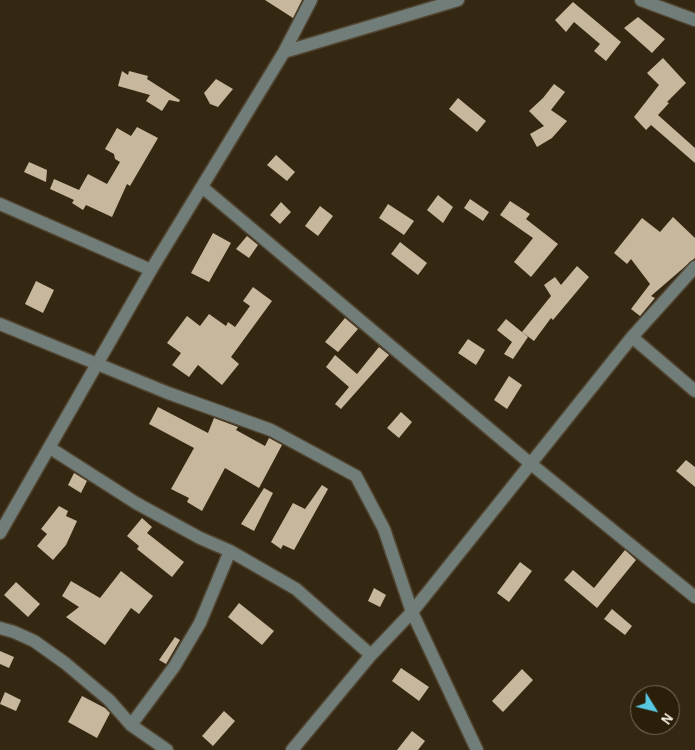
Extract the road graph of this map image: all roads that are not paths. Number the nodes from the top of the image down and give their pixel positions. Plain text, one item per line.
1 (311, 0) edge
2 (458, 0) edge
3 (641, 0) edge
4 (695, 20) edge
5 (284, 52) junction
6 (202, 187) junction
7 (0, 204) edge
8 (695, 268) edge
9 (150, 270) junction
10 (0, 324) edge
11 (632, 337) junction
12 (96, 363) junction
13 (695, 391) edge
14 (50, 448) junction
15 (530, 464) junction
16 (0, 533) edge
17 (230, 551) junction
18 (695, 597) edge
19 (412, 612) junction
20 (0, 628) edge
21 (371, 655) junction
22 (131, 725) junction
23 (167, 750) edge
24 (292, 750) edge
25 (477, 750) edge

1 - 5 street
2 - 5 street
3 - 4 street
5 - 6 street
6 - 9 street
6 - 15 street
7 - 9 street
8 - 11 street
9 - 12 street
10 - 12 street
11 - 13 street
11 - 15 street
12 - 14 street
12 - 19 street
14 - 16 street
14 - 17 street
15 - 18 street
15 - 19 street
17 - 21 street
17 - 22 street
19 - 21 street
19 - 25 street
20 - 22 street
21 - 24 street
22 - 23 street

